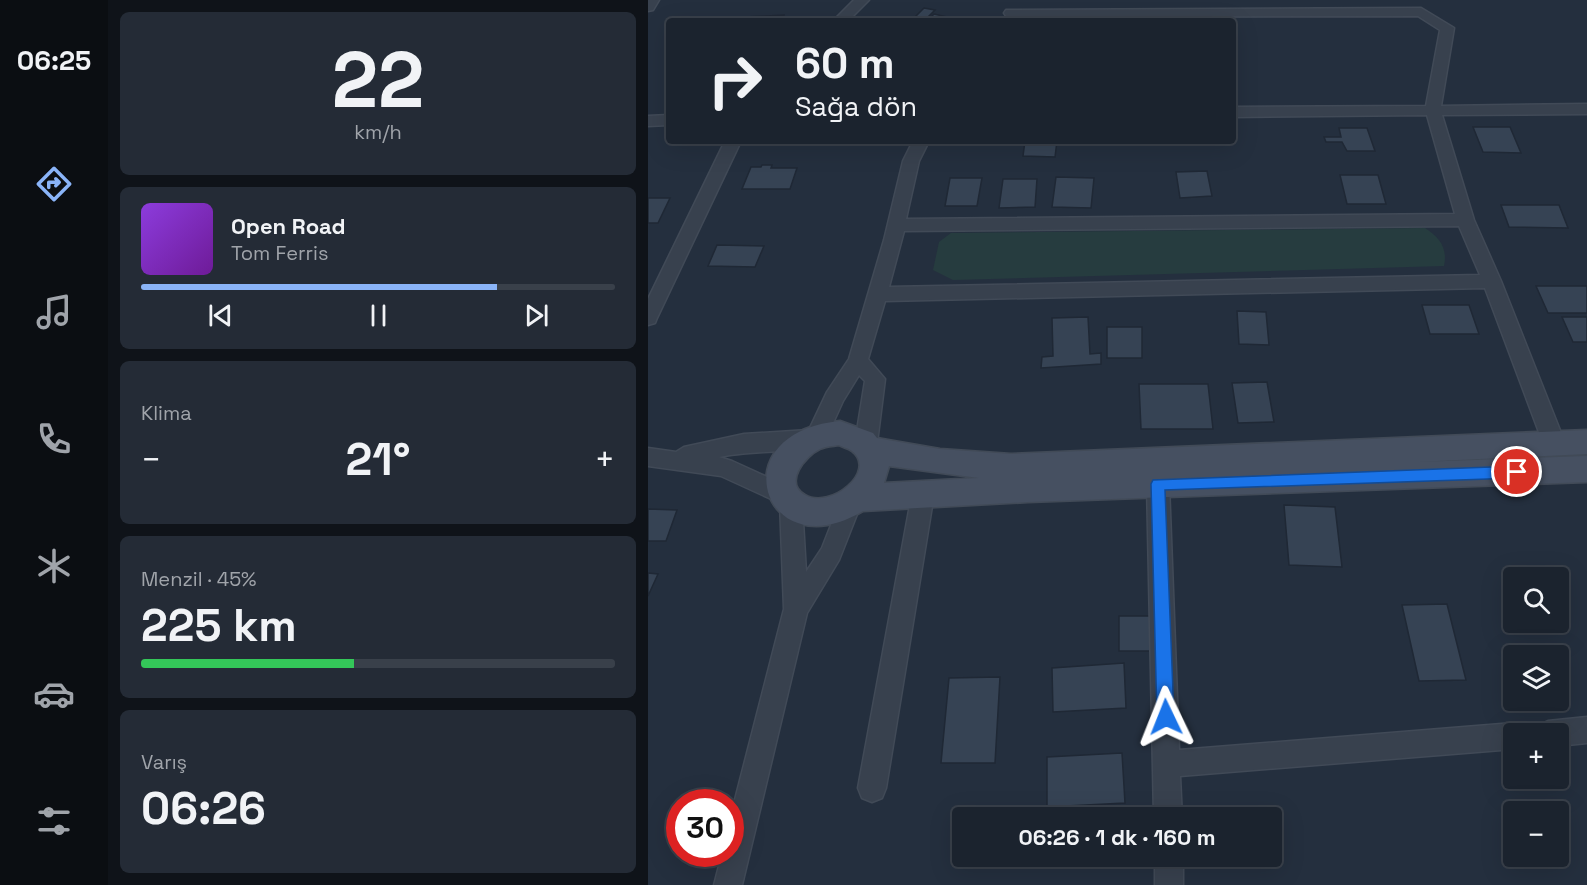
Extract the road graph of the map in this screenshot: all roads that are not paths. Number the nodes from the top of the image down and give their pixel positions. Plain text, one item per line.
1 (652, 0) edge
2 (862, 0) edge
3 (1022, 0) edge
4 (648, 7) edge
5 (1008, 17) edge
6 (843, 18) edge
7 (1587, 109) edge
8 (1433, 110) junction
9 (1236, 112) edge
10 (666, 120) edge
11 (648, 121) edge
12 (733, 144) edge
13 (920, 144) edge
14 (1465, 220) junction
15 (896, 225) junction
16 (1491, 281) junction
17 (878, 294) junction
18 (648, 318) edge
19 (858, 361) junction
20 (814, 438) junction
21 (1587, 442) edge
22 (1554, 443) junction
23 (868, 446) junction
24 (648, 457) edge
25 (671, 458) junction
26 (1587, 469) edge
27 (1158, 484) junction
28 (922, 494) junction
29 (787, 499) junction
30 (854, 501) junction
31 (796, 609) junction
32 (1587, 730) edge
33 (1569, 732) edge
34 (1503, 737) edge
35 (1167, 764) junction
36 (872, 788) dead end
37 (1168, 807) edge
38 (1169, 867) edge
39 (728, 885) edge
40 (1169, 885) edge

1 - 4 street
2 - 6 street
3 - 5 street
5 - 8 street
7 - 8 street
8 - 9 street
8 - 14 street
10 - 11 street
12 - 18 street
13 - 15 street
14 - 15 street
14 - 16 street
15 - 17 street
16 - 17 street
16 - 22 street
17 - 19 street
19 - 20 street
19 - 23 street
20 - 23 street
20 - 25 street
20 - 29 street
21 - 22 street
22 - 23 street
23 - 30 street
24 - 25 street
25 - 29 street
26 - 27 street
27 - 28 street
27 - 35 street
28 - 30 street
28 - 36 street
29 - 30 street
29 - 31 street
30 - 31 street
31 - 39 street
32 - 33 street
34 - 35 street
35 - 37 street
38 - 40 street

